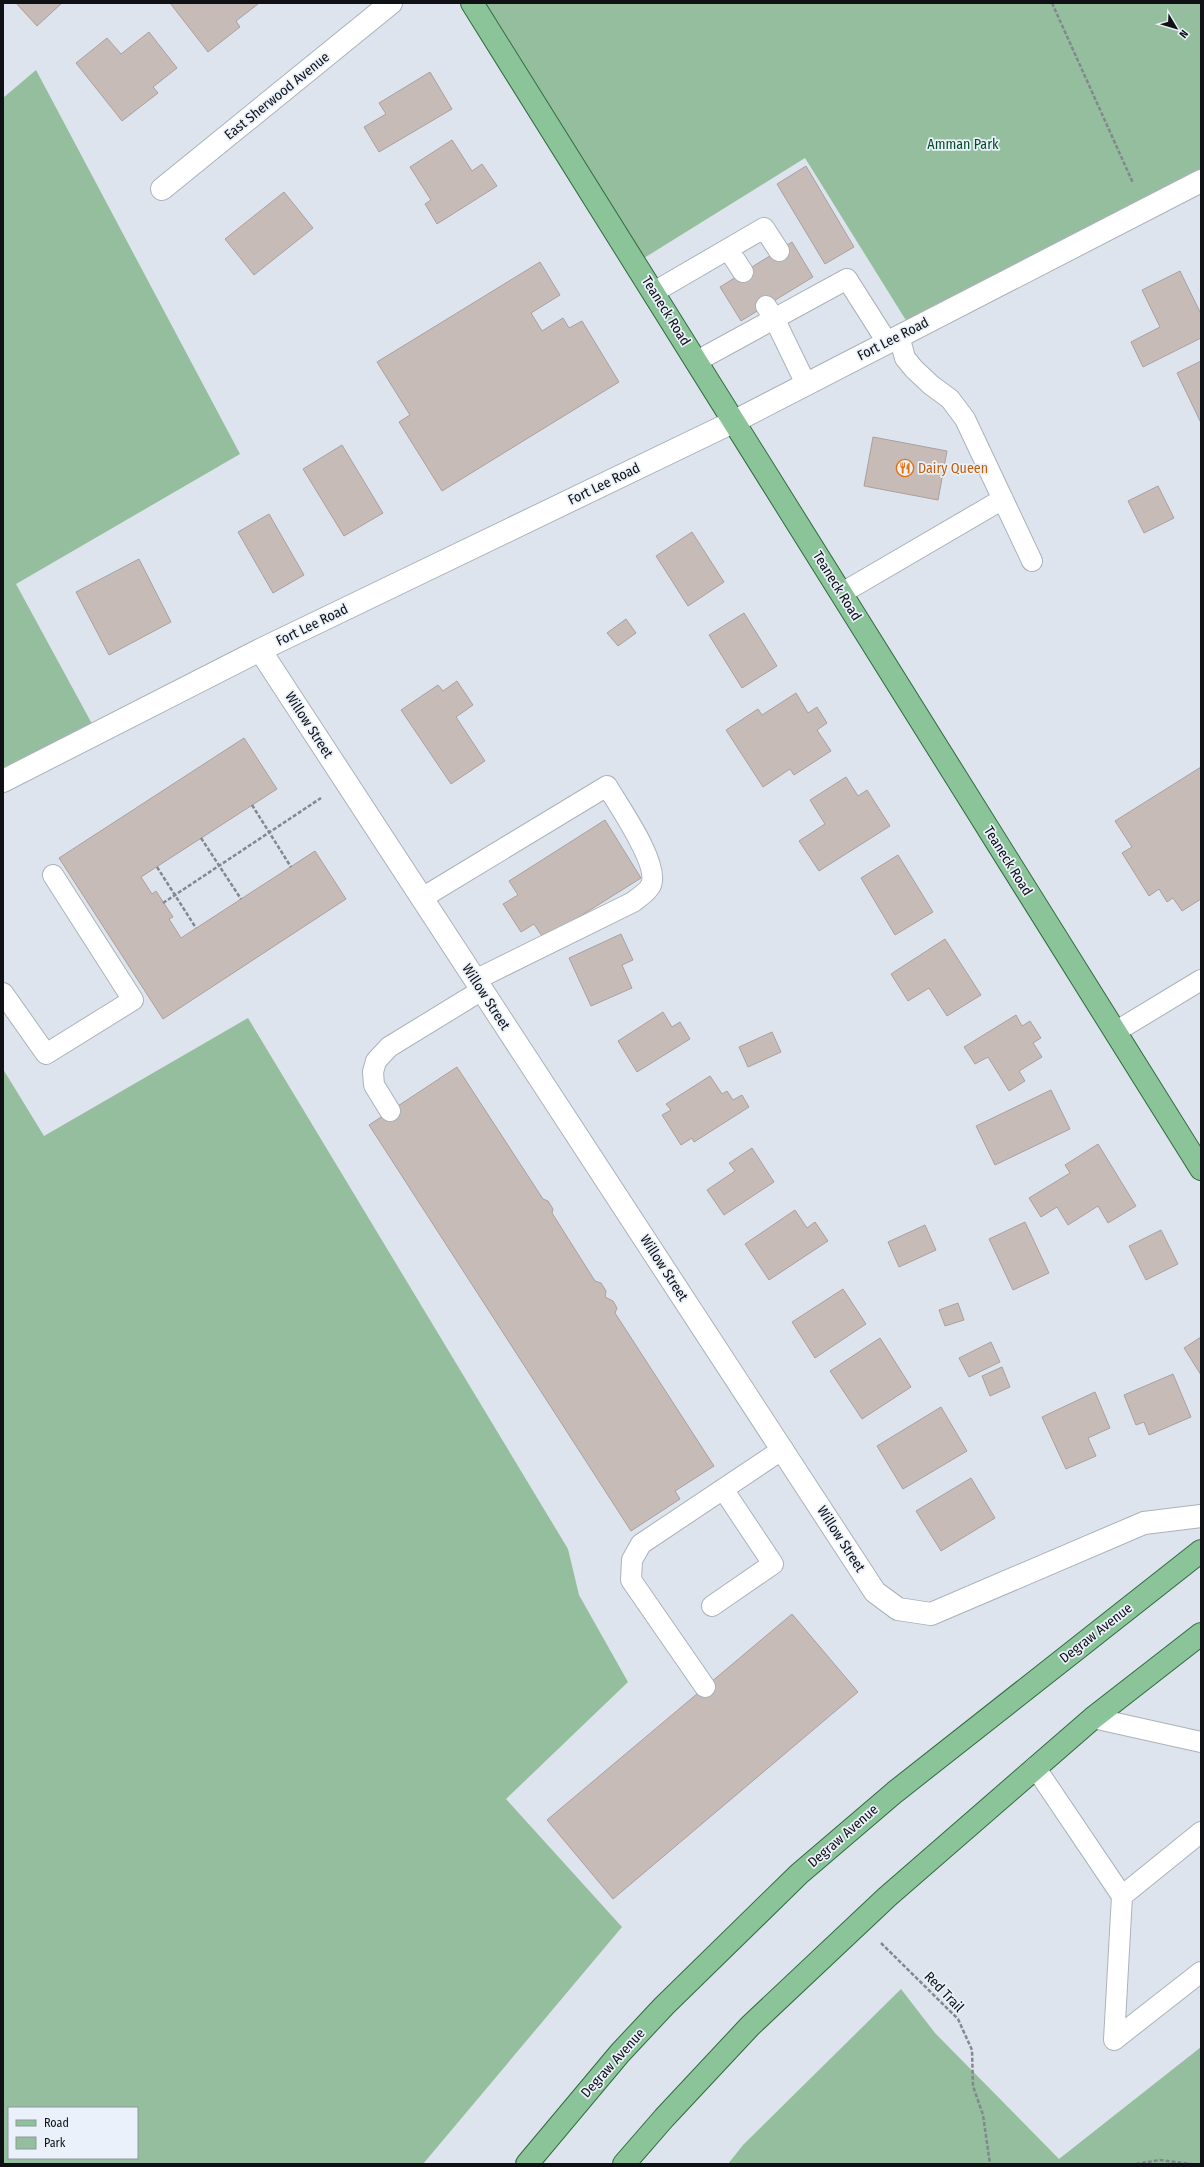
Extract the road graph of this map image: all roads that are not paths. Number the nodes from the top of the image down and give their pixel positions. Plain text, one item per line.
1 (391, 3) edge
2 (472, 3) edge
3 (1201, 180) edge
4 (162, 188) dead end
5 (728, 249) junction
6 (778, 251) dead end
7 (744, 272) dead end
8 (654, 292) junction
9 (770, 312) junction
10 (893, 339) junction
11 (697, 362) junction
12 (806, 384) junction
13 (735, 421) junction
14 (1003, 499) junction
15 (1032, 561) dead end
16 (842, 593) junction
17 (260, 650) junction
18 (3, 781) edge
19 (53, 875) dead end
20 (422, 898) junction
21 (1201, 980) edge
22 (479, 985) junction
23 (3, 993) edge
24 (1115, 1032) junction
25 (390, 1111) dead end
26 (1201, 1169) edge
27 (783, 1449) junction
28 (723, 1489) junction
29 (1201, 1516) edge
30 (1201, 1551) edge
31 (712, 1606) dead end
32 (1201, 1634) edge
33 (1201, 1649) edge
34 (1144, 1678) junction
35 (705, 1687) dead end
36 (1093, 1718) junction
37 (1201, 1742) edge
38 (1035, 1767) junction
39 (1201, 1832) edge
40 (1122, 1896) junction
41 (1201, 1972) edge
42 (527, 2164) edge
43 (624, 2164) edge

1 - 4 street, East Sherwood Avenue
2 - 8 main road, Teaneck Road
3 - 10 street, Fort Lee Road
5 - 6 lane
5 - 7 lane
5 - 8 lane
8 - 11 main road, Teaneck Road
9 - 10 lane
9 - 11 lane
9 - 12 lane
10 - 12 street, Fort Lee Road
10 - 14 lane
11 - 13 main road, Teaneck Road
12 - 13 street, Fort Lee Road
13 - 16 main road, Teaneck Road
13 - 17 street, Fort Lee Road
14 - 15 lane
14 - 16 lane
16 - 24 main road, Teaneck Road
17 - 18 street, Fort Lee Road
17 - 20 street, Willow Street
19 - 23 lane
20 - 22 street, Willow Street
20 - 22 lane
21 - 24 lane
22 - 25 lane
22 - 27 street, Willow Street
24 - 26 main road, Teaneck Road
27 - 28 lane
27 - 29 street, Willow Street
28 - 31 lane
28 - 35 lane
30 - 42 main road, Degraw Avenue
32 - 34 main road
33 - 34 main road
34 - 36 main road
36 - 37 lane
36 - 38 main road
38 - 40 lane
38 - 43 main road
39 - 40 lane
40 - 41 lane

